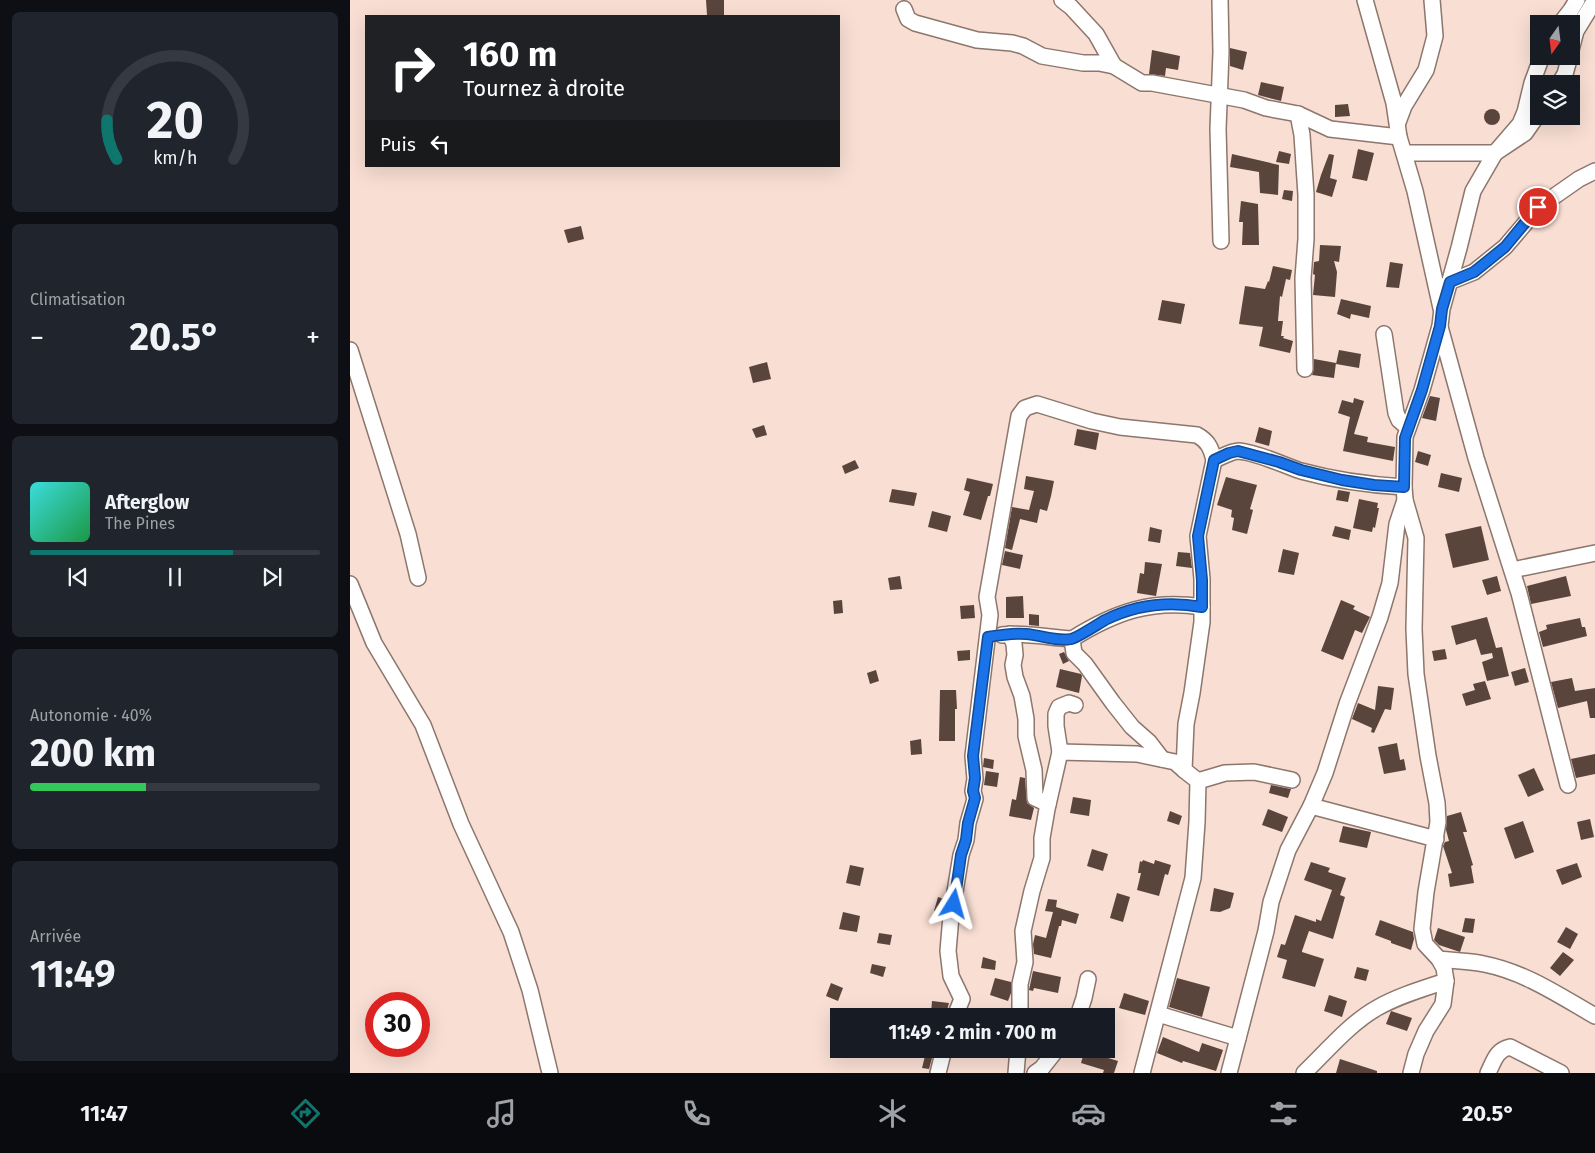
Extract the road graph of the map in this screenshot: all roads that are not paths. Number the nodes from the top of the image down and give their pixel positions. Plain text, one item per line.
1 (1062, 0) edge
2 (1220, 0) edge
3 (1365, 0) edge
4 (1432, 0) edge
5 (1577, 0) edge
6 (1595, 2) edge
7 (904, 9) dead end
8 (1568, 15) edge
9 (1580, 24) edge
10 (1539, 65) edge
11 (1114, 66) junction
12 (1218, 96) junction
13 (1298, 114) junction
14 (1531, 125) edge
15 (1398, 130) junction
16 (1404, 153) junction
17 (1495, 153) junction
18 (1595, 171) edge
19 (1221, 241) dead end
20 (1450, 282) junction
21 (1442, 309) junction
22 (1440, 326) junction
23 (1384, 334) dead end
24 (350, 350) edge
25 (1305, 369) dead end
26 (1408, 428) junction
27 (1214, 460) junction
28 (1404, 493) junction
29 (1595, 553) edge
30 (1512, 570) junction
31 (418, 578) dead end
32 (350, 584) edge
33 (1202, 607) junction
34 (1010, 634) junction
35 (988, 637) junction
36 (1072, 639) junction
37 (1075, 705) dead end
38 (1060, 752) junction
39 (1162, 759) junction
40 (1184, 770) junction
41 (1292, 780) dead end
42 (1198, 781) junction
43 (1568, 785) dead end
44 (1048, 804) junction
45 (1311, 806) junction
46 (1436, 839) junction
47 (1438, 959) junction
48 (1088, 980) dead end
49 (1446, 981) junction
50 (958, 1008) edge
51 (1020, 1008) edge
52 (1081, 1008) edge
53 (1158, 1014) junction
54 (1595, 1016) edge
55 (1238, 1038) junction
56 (942, 1058) edge
57 (1017, 1058) edge
58 (1050, 1058) edge
59 (550, 1073) edge
60 (938, 1073) edge
61 (1016, 1073) edge
62 (1035, 1073) edge
63 (1142, 1073) edge
64 (1229, 1073) edge
65 (1304, 1073) edge
66 (1411, 1073) edge
67 (1488, 1073) edge
68 (1561, 1073) edge

1 - 11 street
2 - 12 street
3 - 15 street
4 - 15 street
5 - 8 street
6 - 9 street
7 - 11 street
10 - 17 street
11 - 12 street
12 - 13 street
12 - 19 street
13 - 15 street
13 - 25 street
14 - 17 street
15 - 16 street
16 - 17 street
16 - 21 street
17 - 20 street
18 - 20 street
20 - 21 street
21 - 22 street
22 - 26 street
22 - 30 street
23 - 26 street
24 - 31 street
26 - 28 street
27 - 28 street
27 - 33 street
27 - 35 street
28 - 45 street
28 - 46 street
29 - 30 street
30 - 43 street
32 - 59 street
33 - 36 street
33 - 40 street
34 - 35 street
34 - 36 street
34 - 44 street
35 - 50 street
36 - 39 street
37 - 38 street
38 - 39 street
38 - 44 street
39 - 40 street
40 - 42 street
41 - 42 street
42 - 53 street
44 - 51 street
45 - 46 street
45 - 55 street
46 - 47 street
47 - 49 street
47 - 54 street
48 - 52 street
49 - 65 street
49 - 66 street
53 - 55 street
53 - 63 street
55 - 64 street
56 - 60 street
57 - 61 street
58 - 62 street
67 - 68 street

